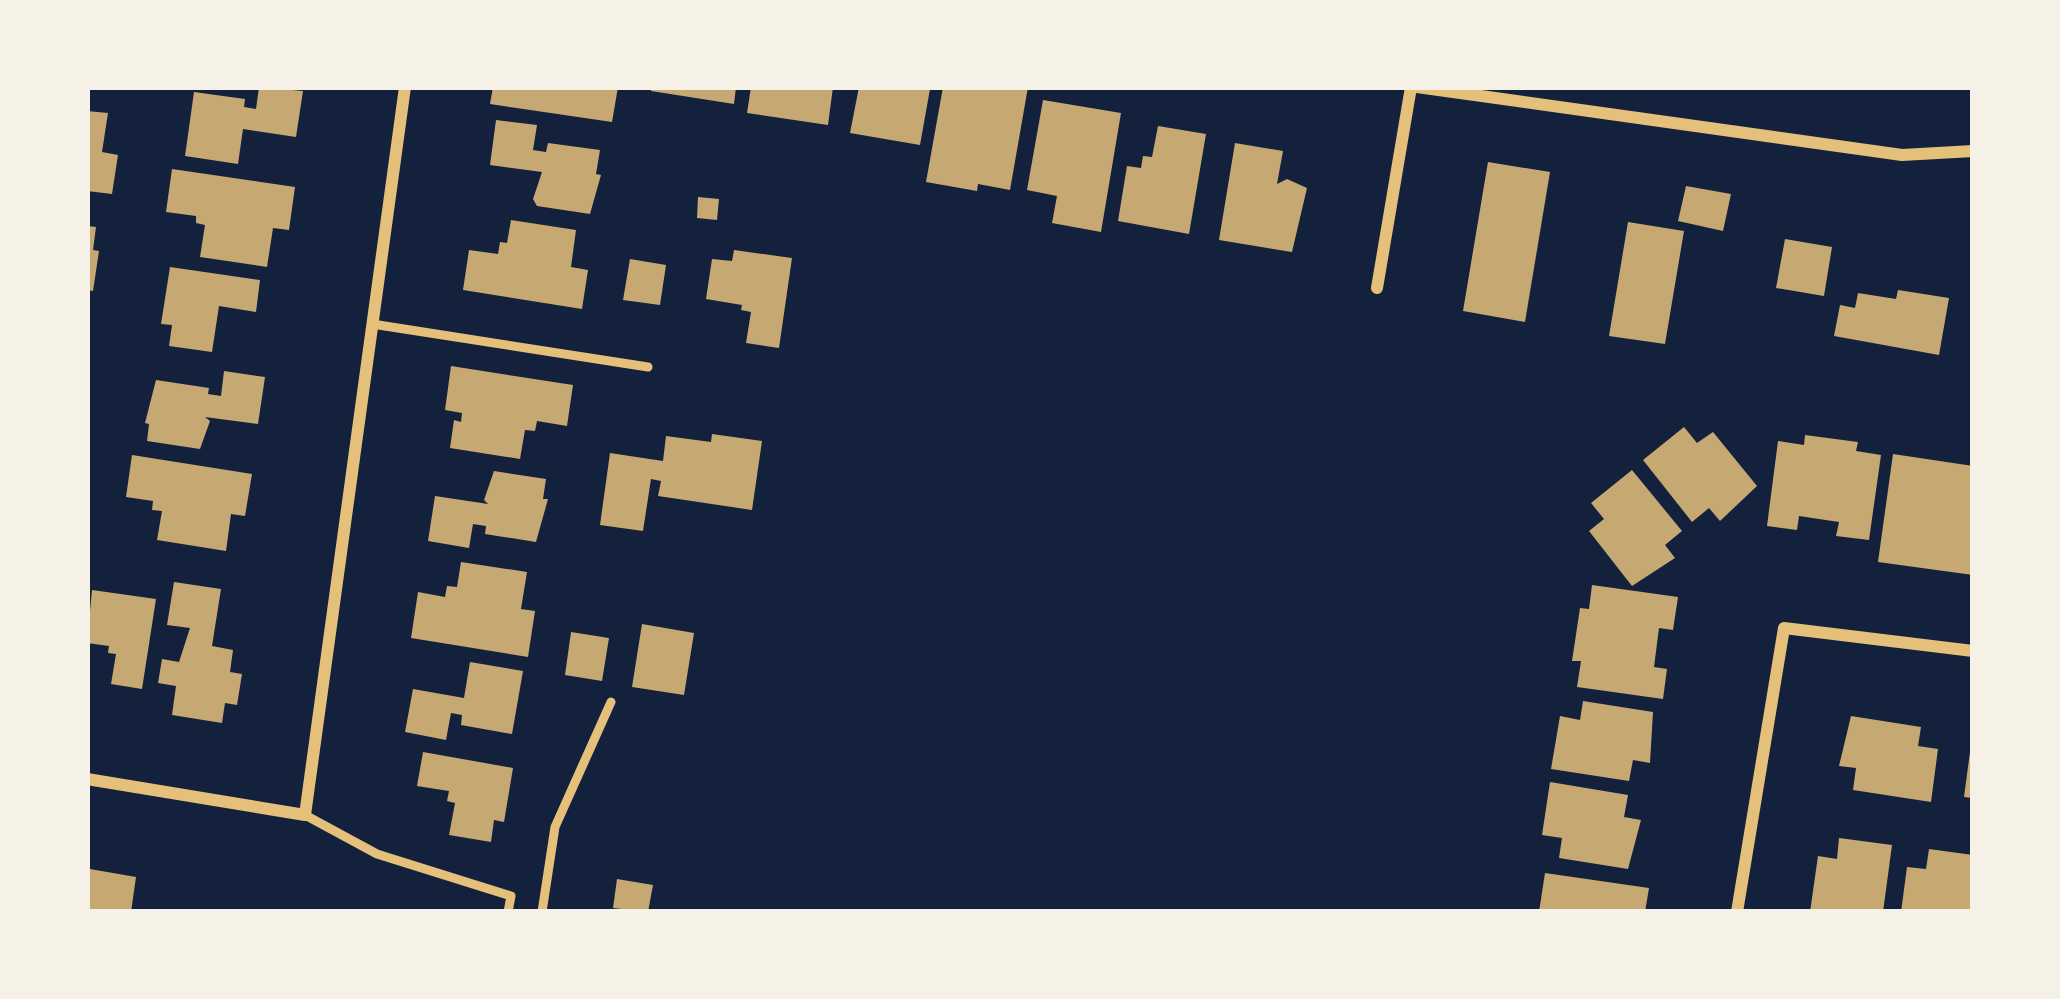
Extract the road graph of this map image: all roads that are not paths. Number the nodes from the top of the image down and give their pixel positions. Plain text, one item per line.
1 (406, 87) edge
2 (1414, 87) edge
3 (1973, 151) edge
4 (1377, 288) dead end
5 (372, 324) junction
6 (648, 368) dead end
7 (1973, 651) edge
8 (611, 702) dead end
9 (87, 779) edge
10 (305, 815) junction
11 (508, 912) edge
12 (542, 912) edge
13 (1737, 912) edge

1 - 5 street
2 - 3 street
2 - 4 street
5 - 6 lane
5 - 10 street
7 - 13 street
8 - 12 lane
9 - 10 street
10 - 11 lane

